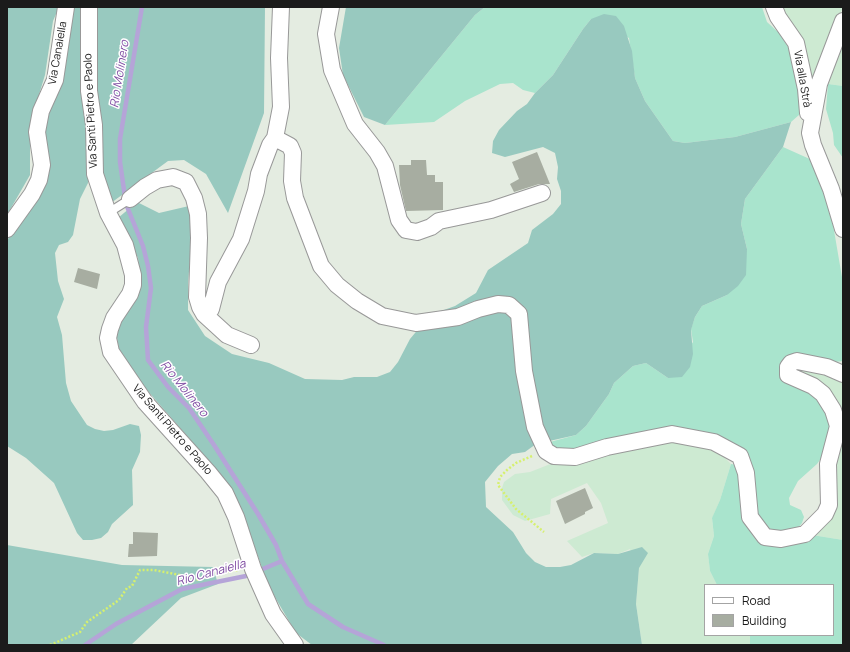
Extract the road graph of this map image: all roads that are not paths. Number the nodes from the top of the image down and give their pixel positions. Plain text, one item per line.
1 (66, 7) edge
2 (88, 7) edge
3 (281, 7) edge
4 (331, 7) edge
5 (774, 7) edge
6 (843, 22) edge
7 (810, 133) junction
8 (275, 138) junction
9 (542, 193) dead end
10 (119, 206) junction
11 (7, 229) edge
12 (843, 229) edge
13 (204, 314) junction
14 (251, 345) dead end
15 (843, 374) edge
16 (296, 645) edge

1 - 11 street, Via Canaiella
2 - 10 street, Via Santi Pietro e Paolo
3 - 8 street
4 - 9 street
5 - 7 street, Via alla Strà
6 - 7 street
7 - 12 street, Via alla Strà
8 - 13 street
8 - 15 street
10 - 13 street
10 - 16 street, Via Santi Pietro e Paolo
13 - 14 street

